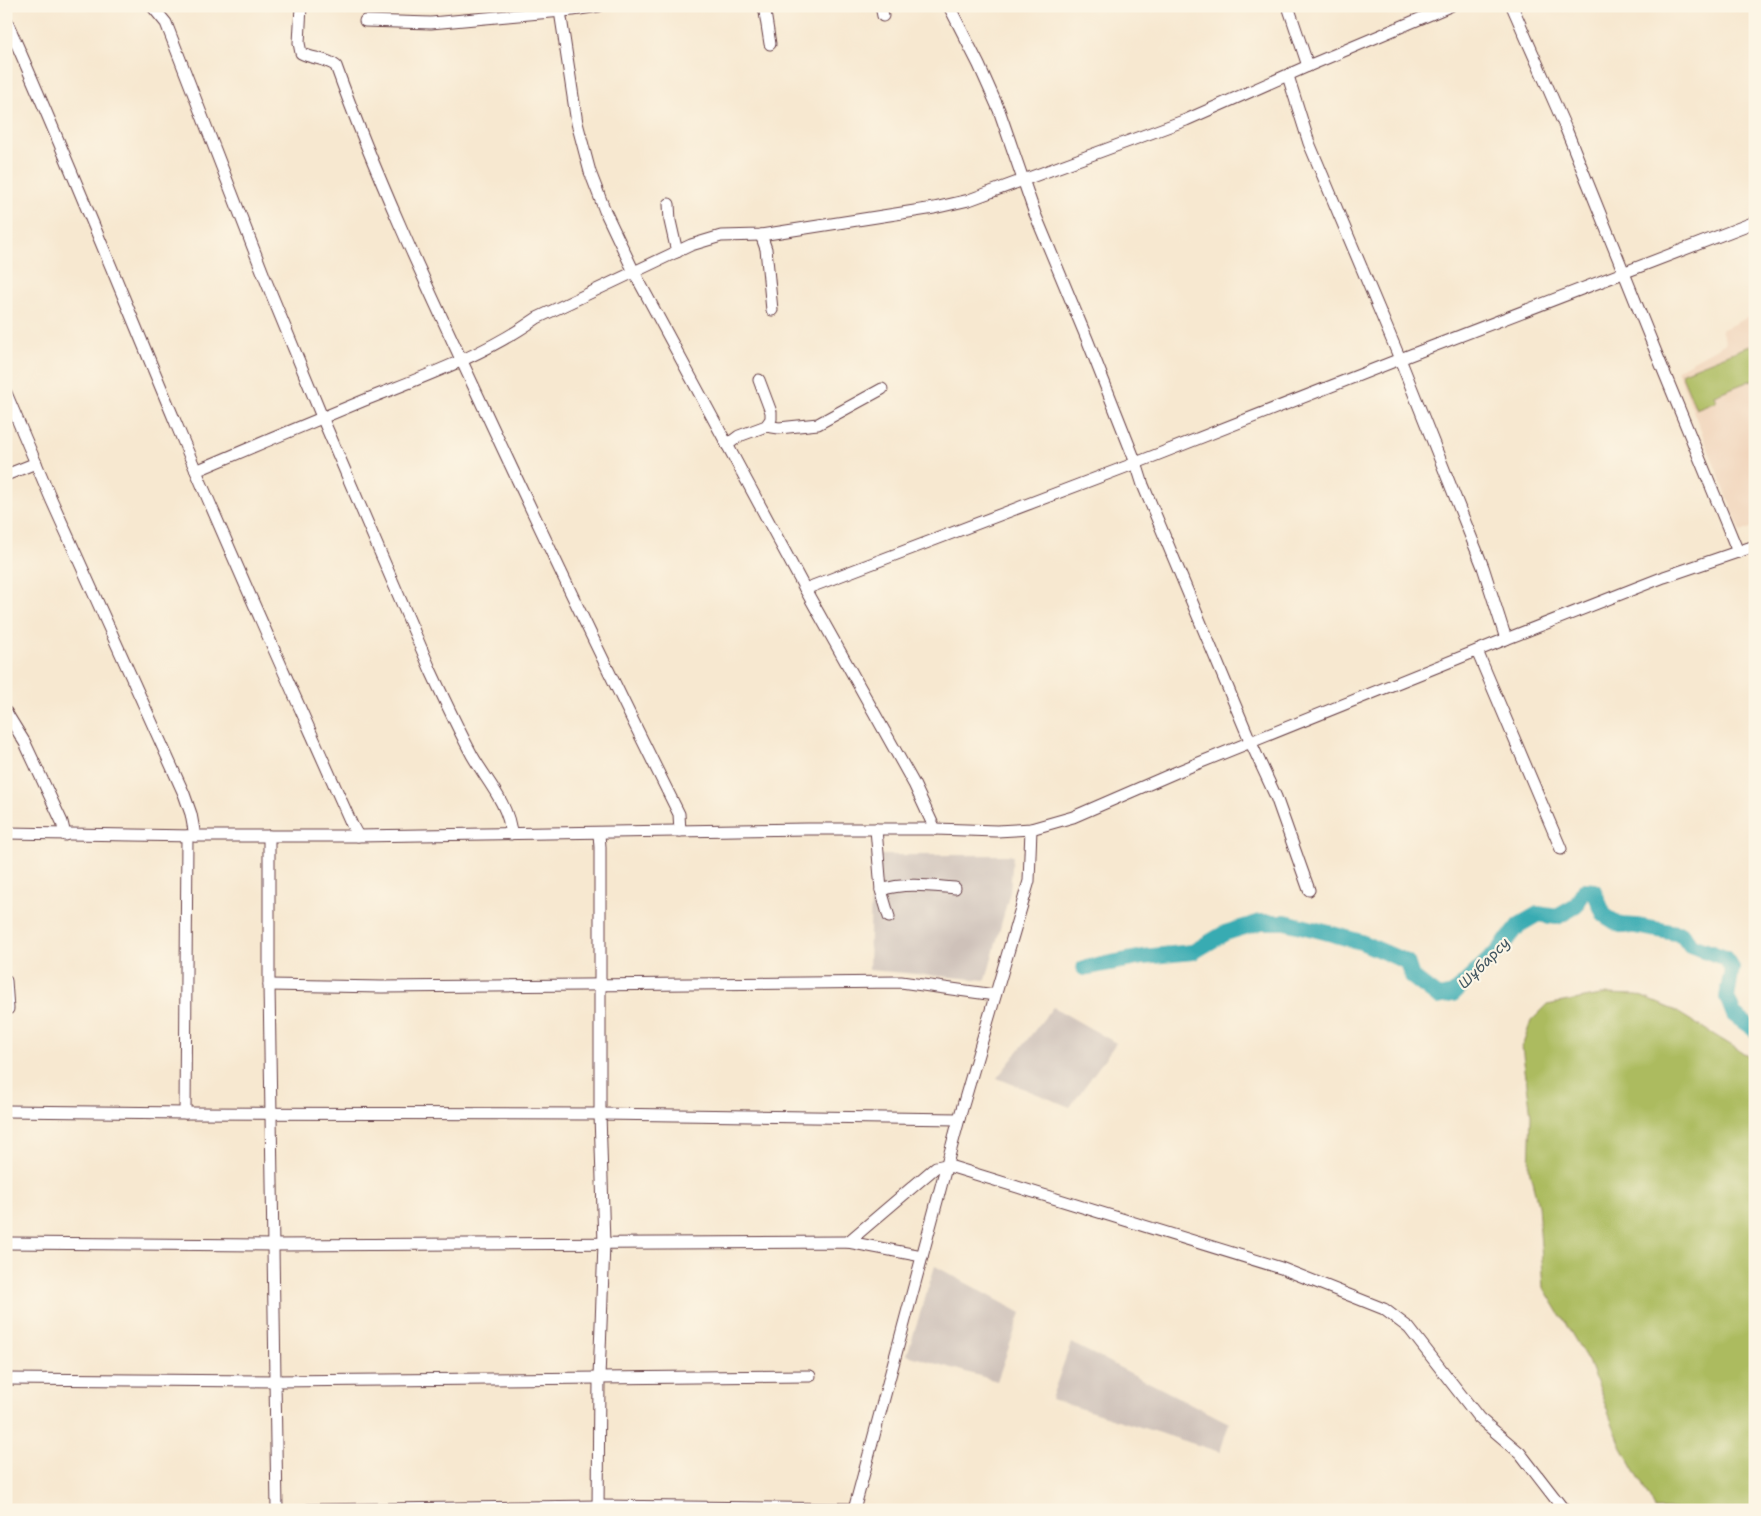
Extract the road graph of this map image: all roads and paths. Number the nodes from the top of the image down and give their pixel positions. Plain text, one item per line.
1 (152, 6) edge
2 (301, 6) edge
3 (599, 6) edge
4 (764, 6) edge
5 (949, 6) edge
6 (1288, 6) edge
7 (1450, 6) edge
8 (1512, 6) edge
9 (560, 11) junction
10 (6, 20) edge
11 (365, 21) dead end
12 (770, 44) dead end
13 (1308, 66) junction
14 (1288, 76) junction
15 (1024, 180) junction
16 (669, 204) dead end
17 (1755, 222) edge
18 (761, 235) junction
19 (677, 252) junction
20 (634, 272) junction
21 (1624, 273) junction
22 (772, 310) dead end
23 (1400, 358) junction
24 (462, 361) junction
25 (759, 380) dead end
26 (882, 389) dead end
27 (6, 393) edge
28 (322, 418) junction
29 (766, 426) junction
30 (727, 445) junction
31 (36, 463) junction
32 (1136, 463) junction
33 (196, 470) junction
34 (6, 475) edge
35 (1755, 546) edge
36 (1738, 552) junction
37 (805, 589) junction
38 (1506, 639) junction
39 (1477, 651) junction
40 (6, 712) edge
41 (1251, 744) junction
42 (876, 829) junction
43 (935, 829) junction
44 (1032, 829) junction
45 (680, 831) junction
46 (6, 833) edge
47 (511, 834) junction
48 (599, 834) junction
49 (65, 835) junction
50 (191, 836) junction
51 (269, 836) junction
52 (358, 836) junction
53 (1562, 849) dead end
54 (955, 888) dead end
55 (881, 890) junction
56 (1309, 890) dead end
57 (889, 917) dead end
58 (6, 981) edge
59 (600, 984) junction
60 (269, 985) junction
61 (994, 995) junction
62 (8, 1009) dead end
63 (6, 1111) edge
64 (271, 1112) junction
65 (185, 1113) junction
66 (600, 1114) junction
67 (959, 1119) junction
68 (946, 1165) junction
69 (848, 1242) junction
70 (6, 1244) edge
71 (604, 1244) junction
72 (274, 1245) junction
73 (922, 1256) junction
74 (810, 1376) dead end
75 (599, 1378) junction
76 (6, 1379) edge
77 (275, 1381) junction
78 (598, 1508) edge
79 (713, 1508) edge
80 (455, 1509) edge
81 (854, 1509) edge
82 (277, 1510) edge
83 (308, 1510) edge
84 (1564, 1510) edge

1 - 28 street
2 - 24 street
3 - 9 street
4 - 12 street
5 - 15 street
6 - 13 street
7 - 13 street
8 - 21 street
9 - 11 street
9 - 20 street
10 - 33 street
13 - 14 street
14 - 15 street
14 - 23 street
15 - 18 street
15 - 32 street
16 - 19 street
17 - 21 street
18 - 19 street
18 - 22 street
19 - 20 street
20 - 24 street
20 - 30 street
21 - 23 street
21 - 36 street
23 - 32 street
23 - 38 street
24 - 28 street
24 - 45 street
25 - 29 street
26 - 29 street
27 - 31 street
28 - 33 street
28 - 47 street
29 - 30 street
30 - 37 street
31 - 34 street
31 - 50 street
32 - 37 street
32 - 41 street
33 - 52 street
35 - 36 street
36 - 38 street
37 - 43 street
38 - 39 street
39 - 41 street
39 - 53 street
40 - 49 street
41 - 44 street
41 - 56 street
42 - 43 street
42 - 45 street
42 - 55 street
43 - 44 street
44 - 61 street
45 - 48 street
46 - 49 street
47 - 48 street
47 - 52 street
48 - 59 street
49 - 50 street
50 - 51 street
50 - 65 street
51 - 52 street
51 - 60 street
54 - 55 street
55 - 57 street
58 - 62 street
59 - 60 street
59 - 61 street
59 - 66 street
60 - 64 street
61 - 67 street
63 - 65 street
64 - 65 street
64 - 66 street
64 - 72 street
66 - 67 street
66 - 71 street
67 - 68 street
68 - 69 street
68 - 73 street
68 - 84 street
69 - 71 street
69 - 73 street
70 - 72 street
71 - 72 street
71 - 75 street
72 - 77 street
73 - 81 street
74 - 75 street
75 - 77 street
75 - 78 street
76 - 77 street
77 - 82 street
78 - 79 street
78 - 80 street
79 - 81 street
80 - 83 street

